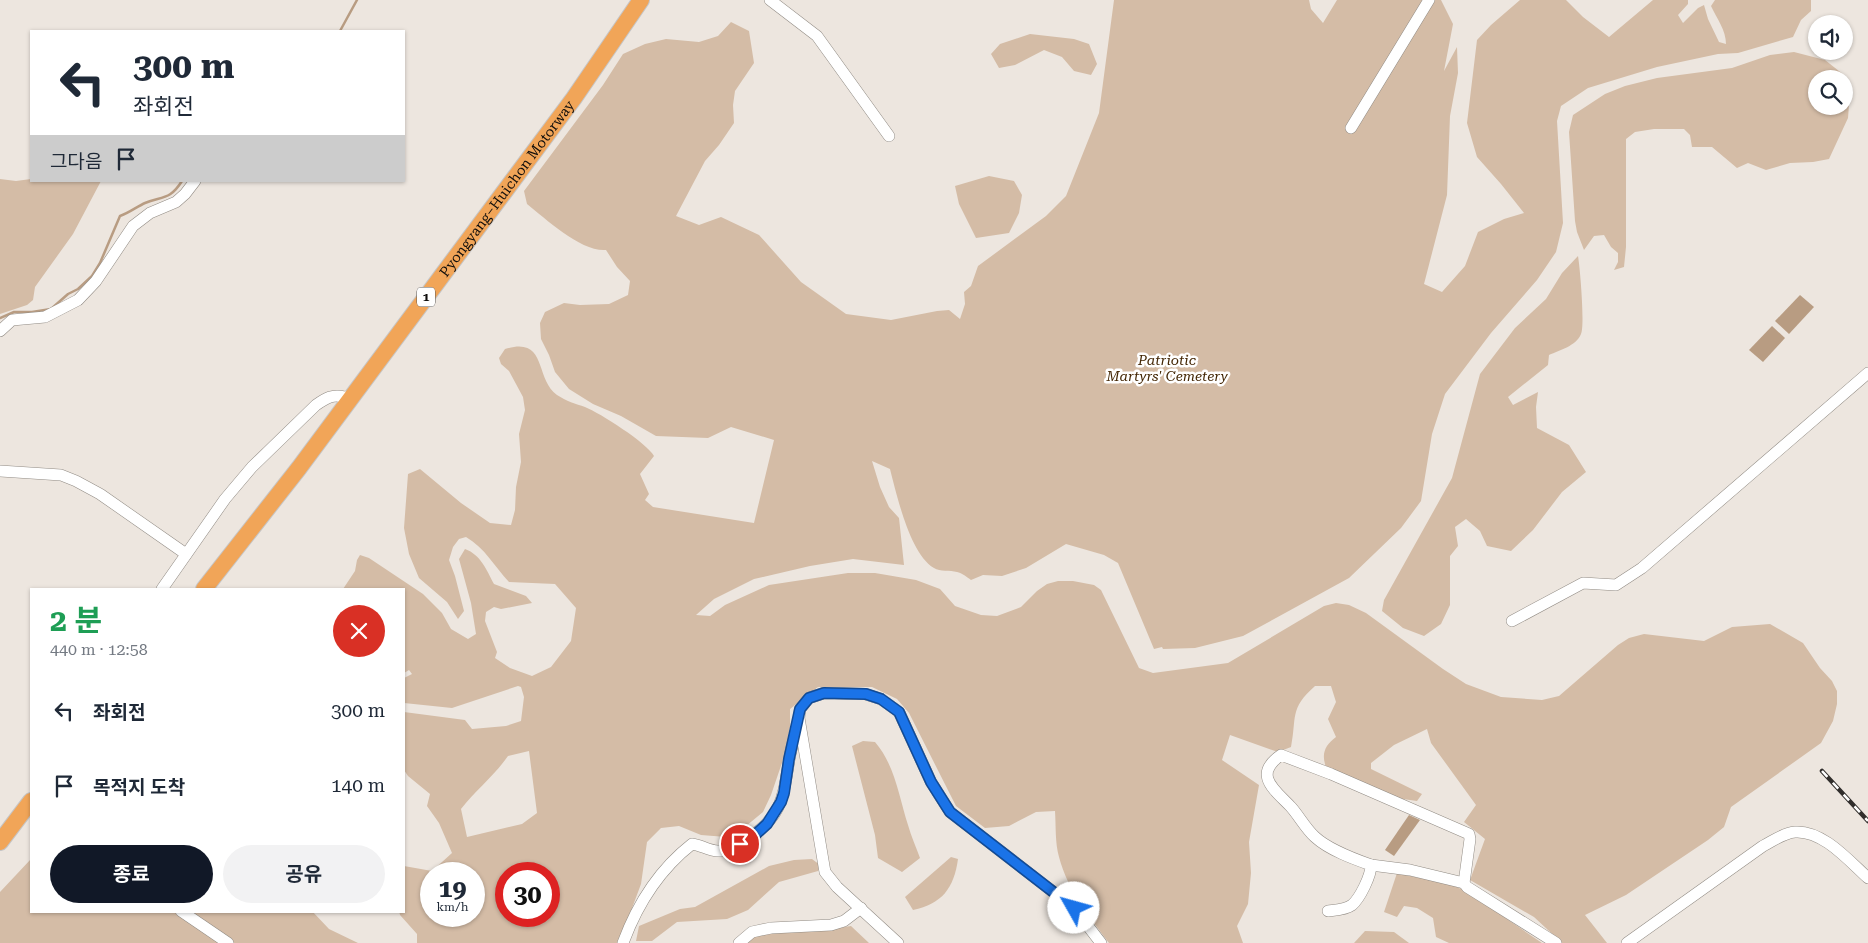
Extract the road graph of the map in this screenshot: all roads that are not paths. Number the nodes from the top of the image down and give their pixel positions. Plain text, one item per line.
1 (630, 0) edge
2 (641, 0) edge
3 (770, 0) edge
4 (1429, 0) edge
5 (1351, 128) dead end
6 (889, 136) dead end
7 (194, 182) edge
8 (0, 331) edge
9 (1868, 373) edge
10 (345, 396) junction
11 (0, 471) edge
12 (186, 554) junction
13 (163, 588) edge
14 (195, 588) edge
15 (205, 588) edge
16 (1512, 621) dead end
17 (800, 718) junction
18 (30, 802) edge
19 (30, 813) edge
20 (0, 842) edge
21 (0, 851) edge
22 (1371, 865) junction
23 (1868, 878) edge
24 (1464, 883) junction
25 (861, 908) junction
26 (1328, 911) dead end
27 (184, 913) edge
28 (228, 943) edge
29 (623, 943) edge
30 (739, 943) edge
31 (898, 943) edge
32 (1101, 943) edge
33 (1556, 943) edge
34 (1627, 943) edge

1 - 10 highway, Pyongyang–Huichon Motorway / 1
2 - 15 highway, Pyongyang–Huichon Motorway / 1
3 - 6 street
4 - 5 street
7 - 8 street
9 - 16 street
10 - 12 street
10 - 14 highway, Pyongyang–Huichon Motorway / 1
11 - 12 street
12 - 13 street
17 - 25 street
17 - 29 street
17 - 32 street
18 - 20 highway
19 - 21 highway
22 - 24 street
22 - 24 street
22 - 26 street
23 - 34 street
24 - 33 street
25 - 30 street
25 - 31 street
27 - 28 street

